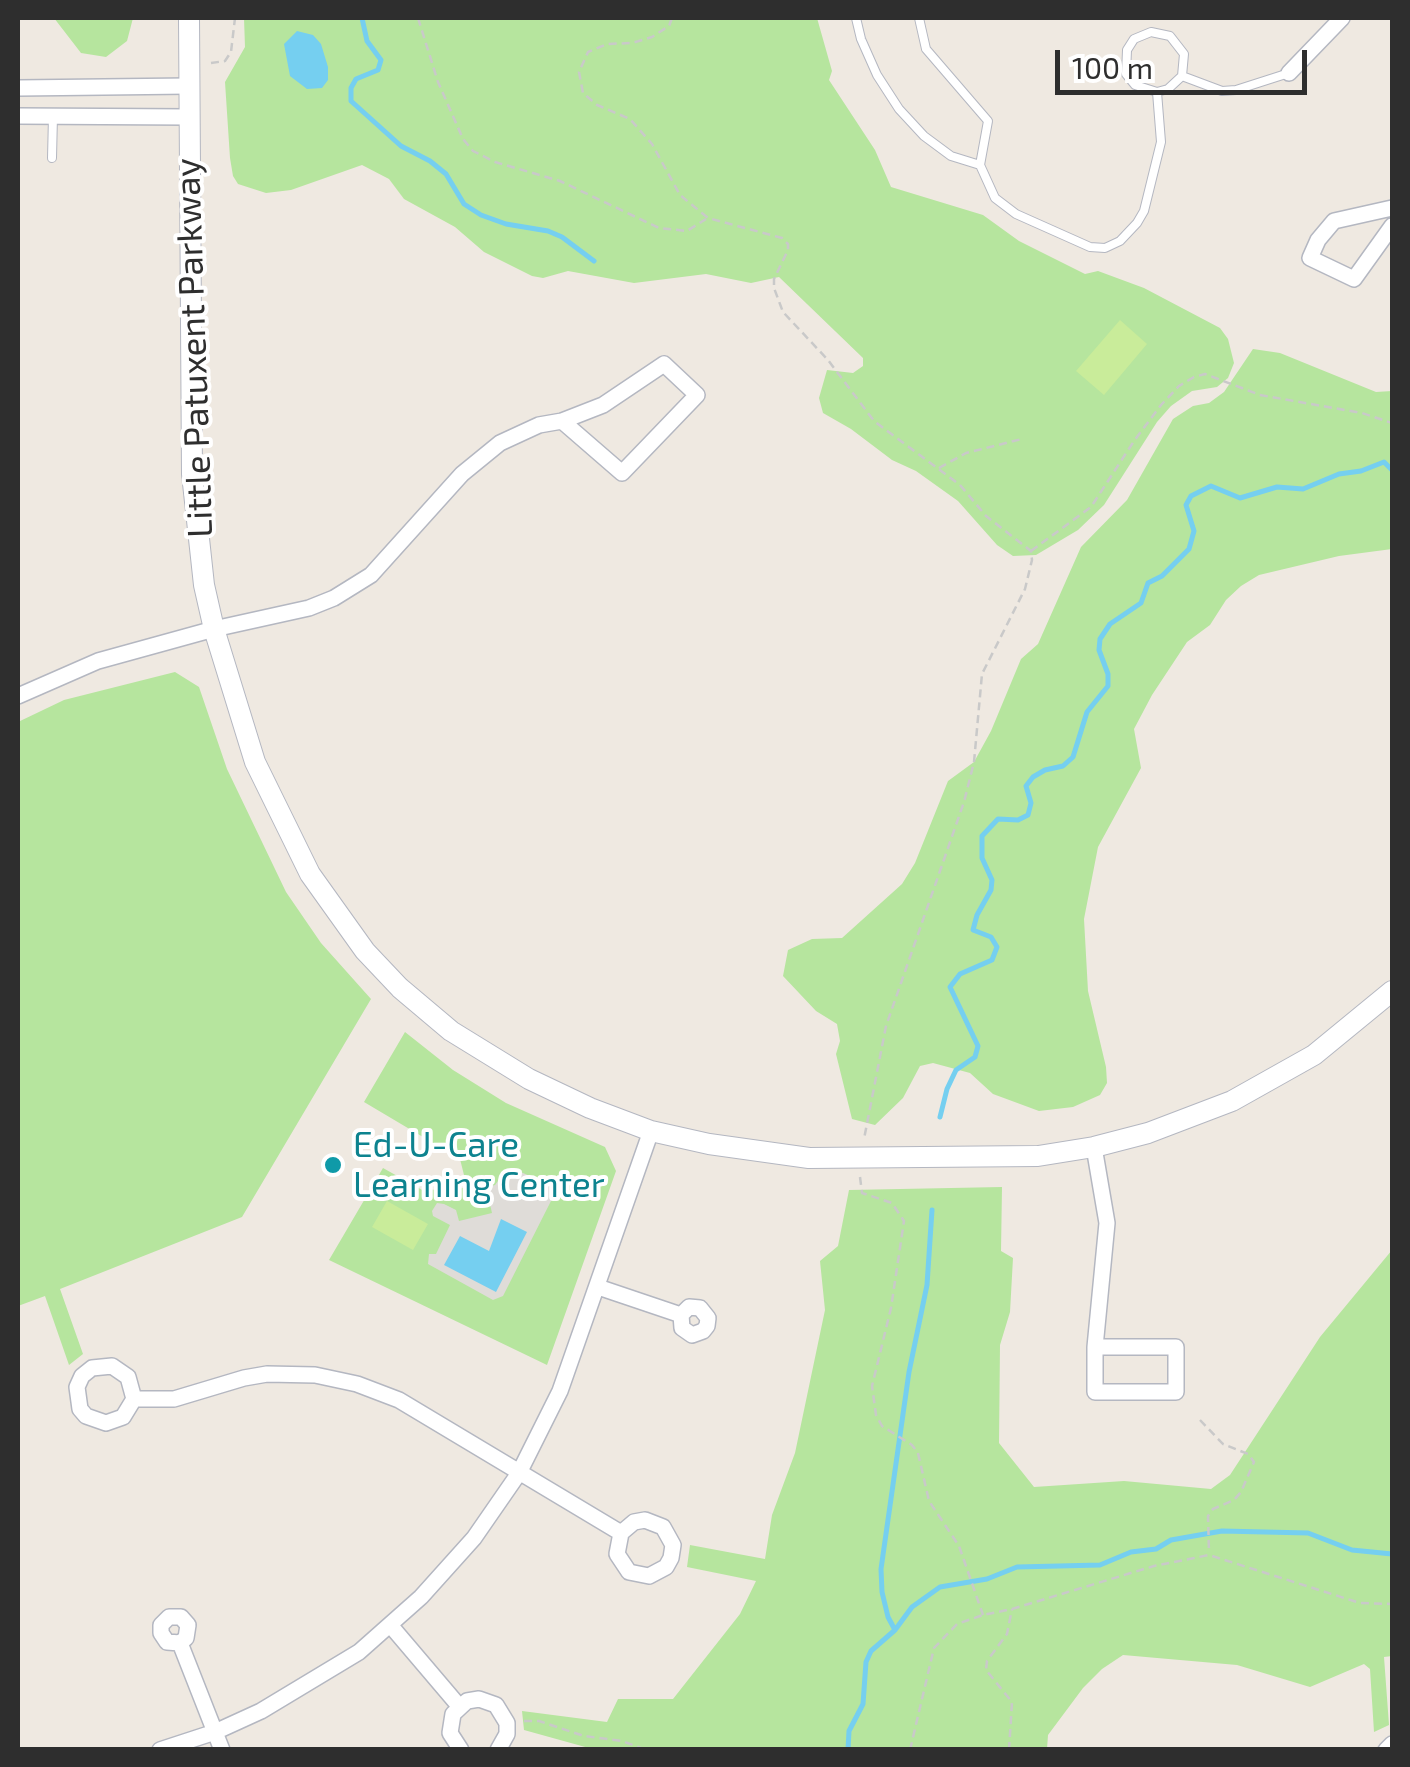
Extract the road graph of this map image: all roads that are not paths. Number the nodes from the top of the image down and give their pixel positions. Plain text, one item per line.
1 (189, 18) edge
2 (856, 18) edge
3 (919, 18) edge
4 (1342, 18) edge
5 (1289, 73) joint
6 (1182, 76) junction
7 (189, 86) junction
8 (18, 88) edge
9 (1157, 92) junction
10 (18, 116) edge
11 (53, 116) junction
12 (188, 118) junction
13 (52, 158) dead end
14 (980, 165) junction
15 (1392, 208) edge
16 (1392, 226) edge
17 (562, 421) junction
18 (214, 629) junction
19 (18, 696) edge
20 (1392, 992) edge
21 (651, 1131) junction
22 (1094, 1147) junction
23 (598, 1287) junction
24 (681, 1315) dead end
25 (1095, 1348) junction
26 (134, 1398) dead end
27 (519, 1473) junction
28 (621, 1533) dead end
29 (391, 1626) junction
30 (180, 1643) dead end
31 (459, 1706) junction
32 (215, 1732) junction
33 (1392, 1744) edge
34 (160, 1750) edge
35 (222, 1750) edge
36 (460, 1750) edge
37 (498, 1750) edge
38 (1386, 1750) edge

1 - 7 street, Little Patuxent Parkway
2 - 14 lane
3 - 14 lane
4 - 5 street
5 - 6 lane
6 - 9 lane
6 - 9 lane
7 - 8 street
7 - 12 street, Little Patuxent Parkway
9 - 14 lane
10 - 11 street
11 - 12 street
11 - 13 lane
12 - 18 street, Little Patuxent Parkway
15 - 16 street
17 - 17 street
17 - 18 street
18 - 19 street
18 - 21 street, Little Patuxent Parkway
20 - 22 street, Little Patuxent Parkway
21 - 22 street, Little Patuxent Parkway
21 - 23 street
22 - 25 street
23 - 24 street
23 - 27 street
25 - 25 street
26 - 27 street
27 - 28 street
27 - 29 street
29 - 31 street
29 - 32 street
30 - 32 street
31 - 36 street
31 - 37 street
32 - 34 street
32 - 35 street
33 - 38 street

